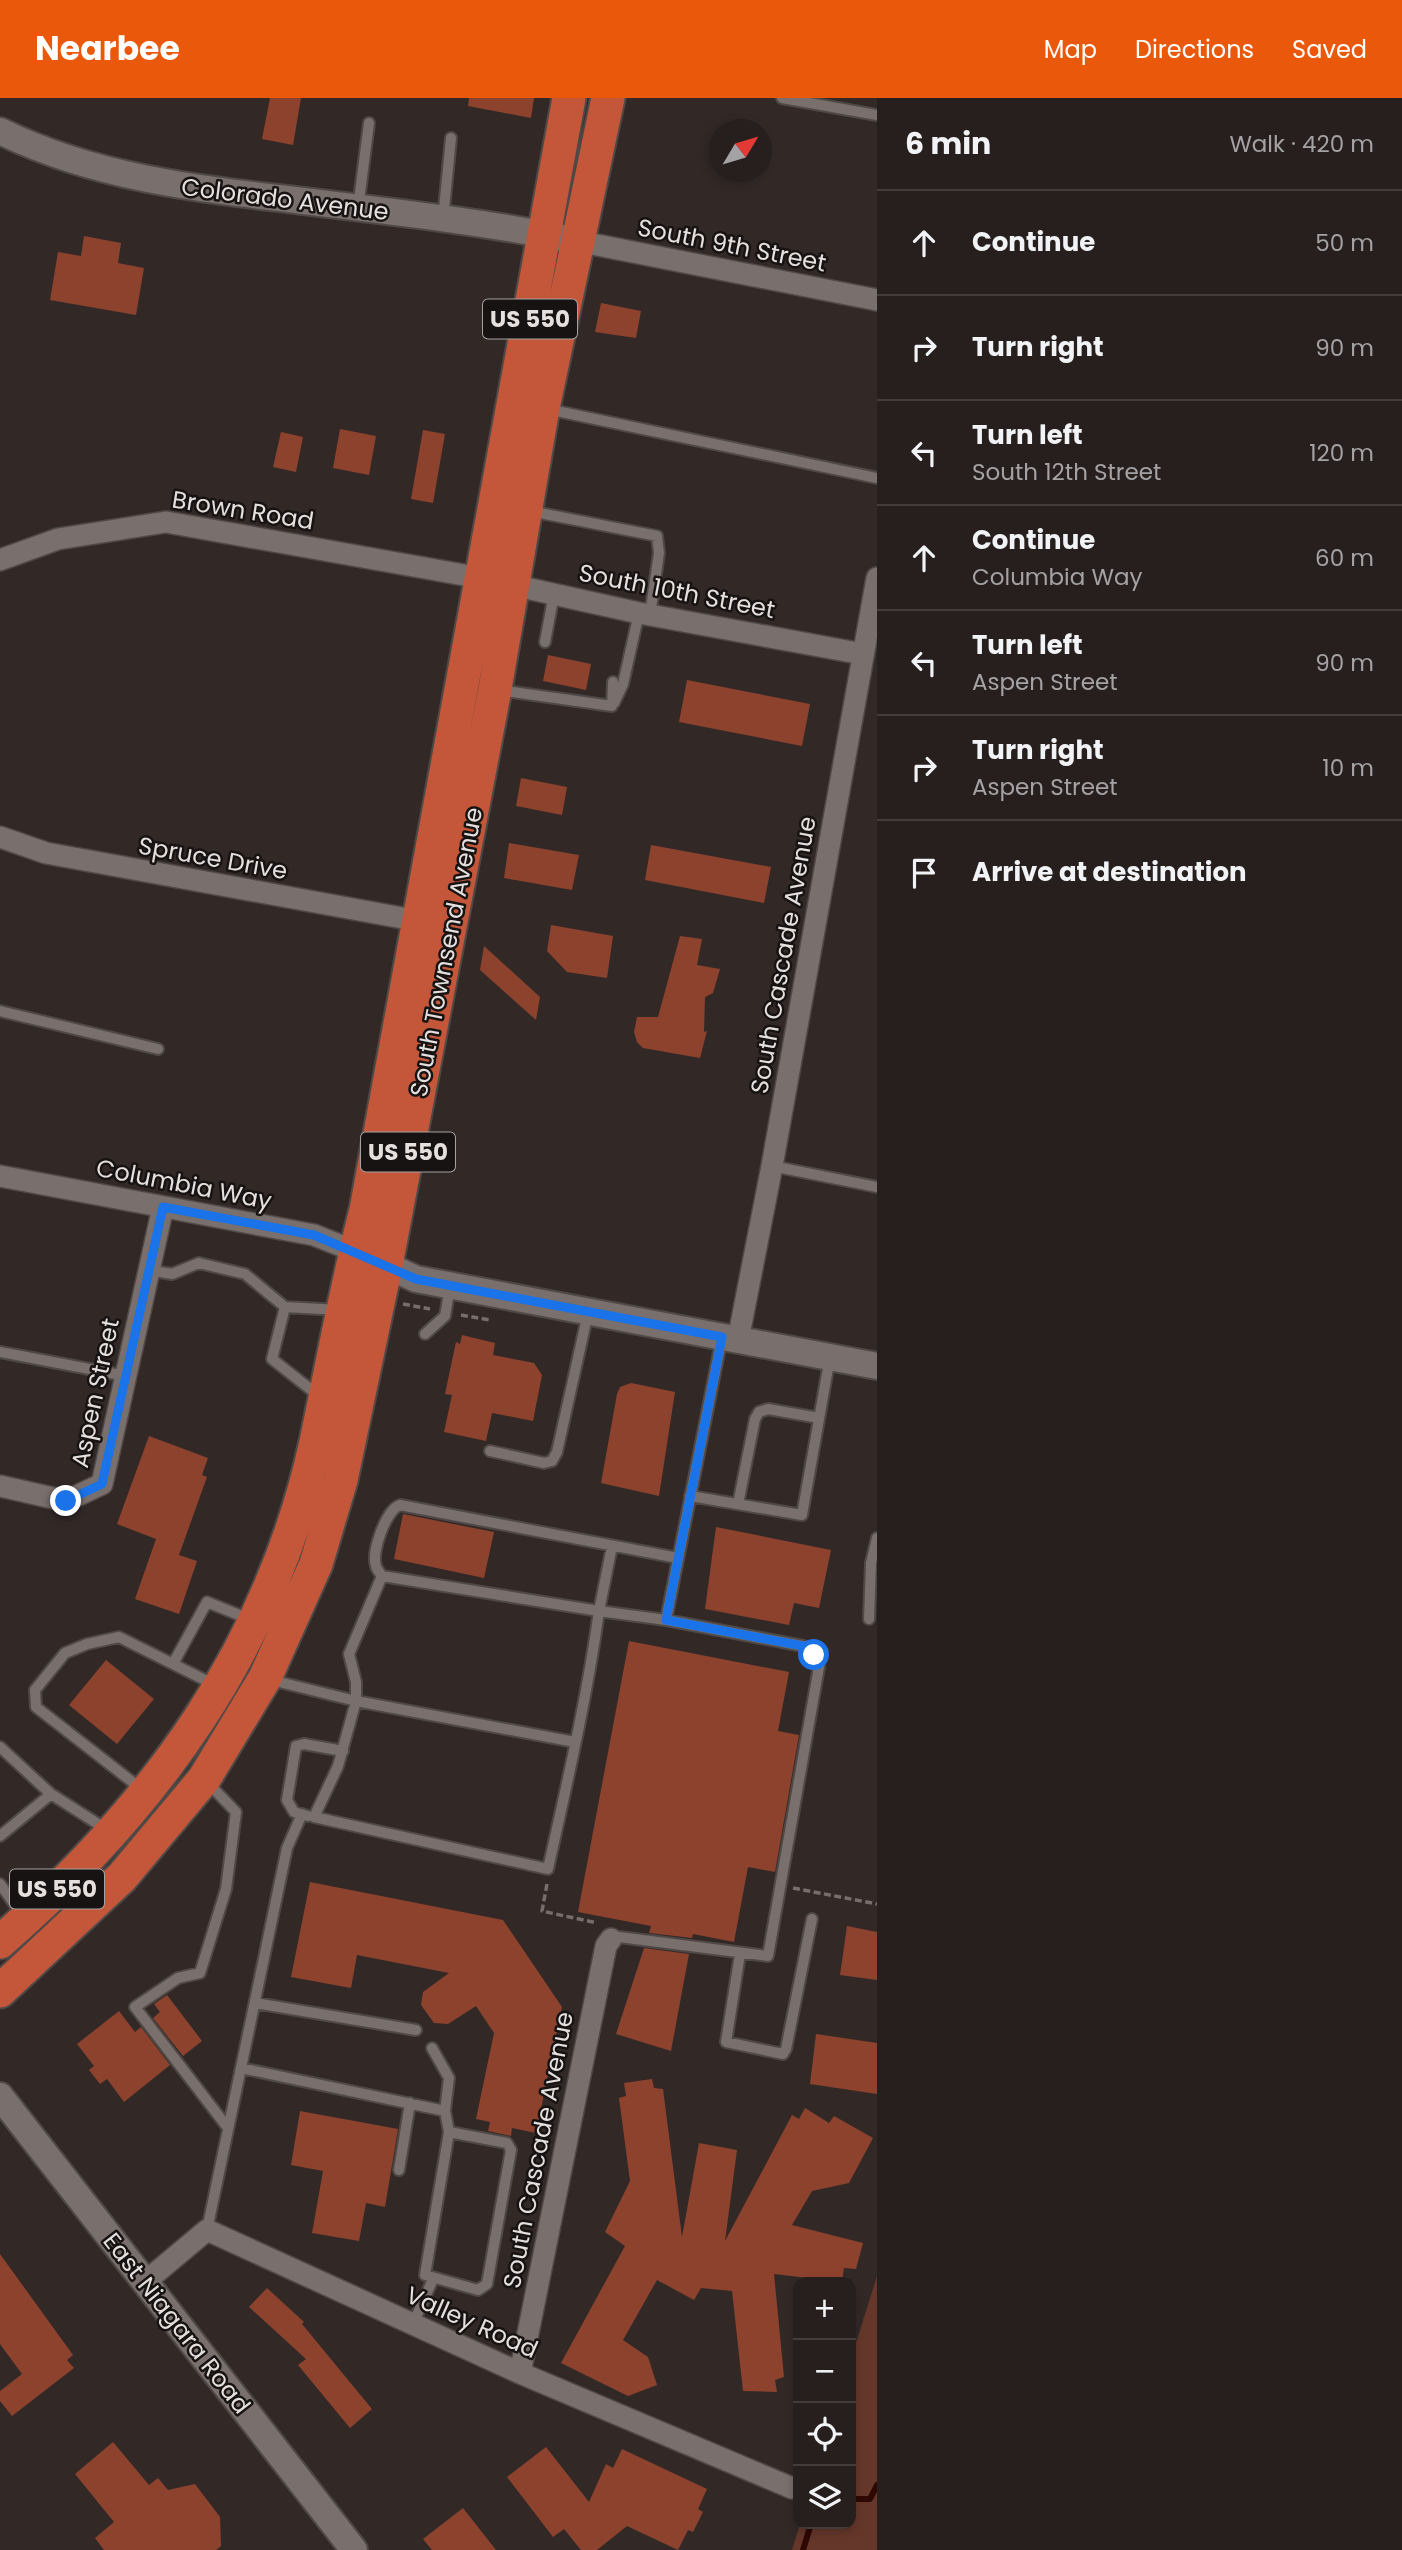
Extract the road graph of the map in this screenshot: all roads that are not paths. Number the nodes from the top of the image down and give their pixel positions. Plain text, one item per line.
1 (569, 98) edge
2 (608, 98) edge
3 (782, 98) edge
4 (877, 115) edge
5 (369, 123) dead end
6 (0, 131) edge
7 (451, 138) dead end
8 (358, 208) junction
9 (443, 219) junction
10 (561, 238) junction
11 (877, 300) edge
12 (529, 406) junction
13 (877, 478) edge
14 (527, 510) junction
15 (0, 560) edge
16 (481, 578) junction
17 (877, 578) edge
18 (514, 585) junction
19 (554, 594) junction
20 (645, 614) junction
21 (545, 642) dead end
22 (863, 654) junction
23 (613, 682) dead end
24 (495, 689) junction
25 (612, 706) junction
26 (0, 837) edge
27 (419, 921) junction
28 (0, 1011) edge
29 (158, 1049) dead end
30 (772, 1166) junction
31 (0, 1176) edge
32 (877, 1187) edge
33 (163, 1207) junction
34 (371, 1258) junction
35 (148, 1270) junction
36 (450, 1285) junction
37 (285, 1307) junction
38 (341, 1310) junction
39 (589, 1311) junction
40 (425, 1334) dead end
41 (730, 1338) junction
42 (0, 1352) edge
43 (830, 1357) junction
44 (877, 1366) edge
45 (126, 1376) junction
46 (323, 1398) junction
47 (819, 1418) junction
48 (490, 1451) dead end
49 (0, 1486) edge
50 (691, 1496) junction
51 (738, 1504) junction
52 (877, 1538) edge
53 (612, 1546) junction
54 (678, 1559) junction
55 (382, 1576) junction
56 (873, 1598) edge
57 (600, 1611) junction
58 (869, 1619) dead end
59 (666, 1620) junction
60 (255, 1621) junction
61 (174, 1662) junction
62 (265, 1678) junction
63 (221, 1688) junction
64 (356, 1701) junction
65 (575, 1742) junction
66 (0, 1746) edge
67 (342, 1751) junction
68 (204, 1779) junction
69 (147, 1793) junction
70 (51, 1794) junction
71 (302, 1814) junction
72 (314, 1817) junction
73 (111, 1832) junction
74 (0, 1836) edge
75 (0, 1884) edge
76 (26, 1919) junction
77 (812, 1919) dead end
78 (609, 1932) joint
79 (0, 1942) edge
80 (740, 1954) junction
81 (0, 1991) edge
82 (255, 2003) junction
83 (416, 2031) dead end
84 (432, 2048) dead end
85 (241, 2068) junction
86 (0, 2095) edge
87 (410, 2103) junction
88 (445, 2110) junction
89 (229, 2128) junction
90 (449, 2132) junction
91 (399, 2170) dead end
92 (207, 2230) junction
93 (433, 2279) junction
94 (145, 2281) junction
95 (413, 2324) junction
96 (520, 2373) junction
97 (792, 2488) dead end
98 (354, 2550) edge

1 - 10 highway, South Townsend Avenue / US 550
2 - 10 highway, South Townsend Avenue / US 550
3 - 4 lane
5 - 8 lane
6 - 8 street, Colorado Avenue
7 - 9 lane
8 - 9 street, Colorado Avenue
9 - 10 street, Colorado Avenue
10 - 11 street, South 9th Street
10 - 12 highway, South Townsend Avenue / US 550
12 - 13 lane
12 - 14 highway, South Townsend Avenue / US 550
12 - 16 highway, South Townsend Avenue / US 550
14 - 18 highway, South Townsend Avenue / US 550
14 - 20 lane
15 - 16 street, Brown Road
16 - 18 street, South 10th Street
16 - 27 highway, South Townsend Avenue / US 550
17 - 22 street, South Cascade Avenue
18 - 19 street, South 10th Street
18 - 24 highway, South Townsend Avenue / US 550
19 - 20 street, South 10th Street
19 - 21 lane
20 - 22 street, South 10th Street
20 - 25 lane
22 - 30 street, South Cascade Avenue
23 - 25 lane
24 - 25 lane
24 - 34 highway, South Townsend Avenue / US 550
26 - 27 street, Spruce Drive
27 - 34 highway, South Townsend Avenue / US 550
28 - 29 lane
30 - 32 lane
30 - 41 street, South Cascade Avenue
31 - 33 street, Columbia Way
33 - 34 street, Columbia Way
33 - 35 street, Aspen Street
34 - 36 street
34 - 38 highway, South Townsend Avenue / US 550
34 - 62 highway, South Townsend Avenue / US 550
35 - 37 lane
35 - 45 street, Aspen Street
36 - 39 street
36 - 40 lane
37 - 38 lane
37 - 46 lane
38 - 46 highway, South Townsend Avenue / US 550
39 - 41 street
39 - 48 lane
41 - 43 street
41 - 50 lane
42 - 45 lane
43 - 44 street
43 - 47 lane
45 - 49 street, Aspen Street
46 - 60 highway, South Townsend Avenue / US 550
47 - 51 lane
47 - 51 lane
50 - 51 lane
50 - 54 lane
52 - 56 lane
53 - 54 lane
53 - 55 lane
53 - 57 lane
54 - 59 lane
55 - 57 lane
55 - 64 lane
56 - 58 lane
57 - 59 lane
57 - 65 lane
59 - 80 lane
60 - 61 lane
60 - 63 highway, South Townsend Avenue / US 550
61 - 63 lane
61 - 69 lane
62 - 64 lane
62 - 68 highway, South Townsend Avenue / US 550
63 - 69 highway, South Townsend Avenue / US 550
64 - 65 lane
64 - 67 lane
65 - 72 lane
66 - 70 lane
67 - 71 lane
67 - 72 lane
68 - 81 highway, South Townsend Avenue / US 550
68 - 89 lane
69 - 73 highway, South Townsend Avenue / US 550
70 - 73 lane
70 - 74 lane
71 - 72 lane
71 - 82 lane
73 - 76 highway, South Townsend Avenue / US 550
75 - 76 lane
76 - 79 highway, South Townsend Avenue / US 550
77 - 80 lane
78 - 80 lane
78 - 96 street, South Cascade Avenue
82 - 83 lane
82 - 85 lane
84 - 88 lane
85 - 87 lane
85 - 89 lane
86 - 94 street, East Niagara Road
87 - 88 lane
87 - 91 lane
88 - 90 lane
89 - 92 lane
90 - 93 lane
90 - 93 lane
92 - 94 street
92 - 95 street, Valley Road
93 - 95 lane
94 - 98 street, East Niagara Road
95 - 96 street, Valley Road
96 - 97 street, Valley Road

